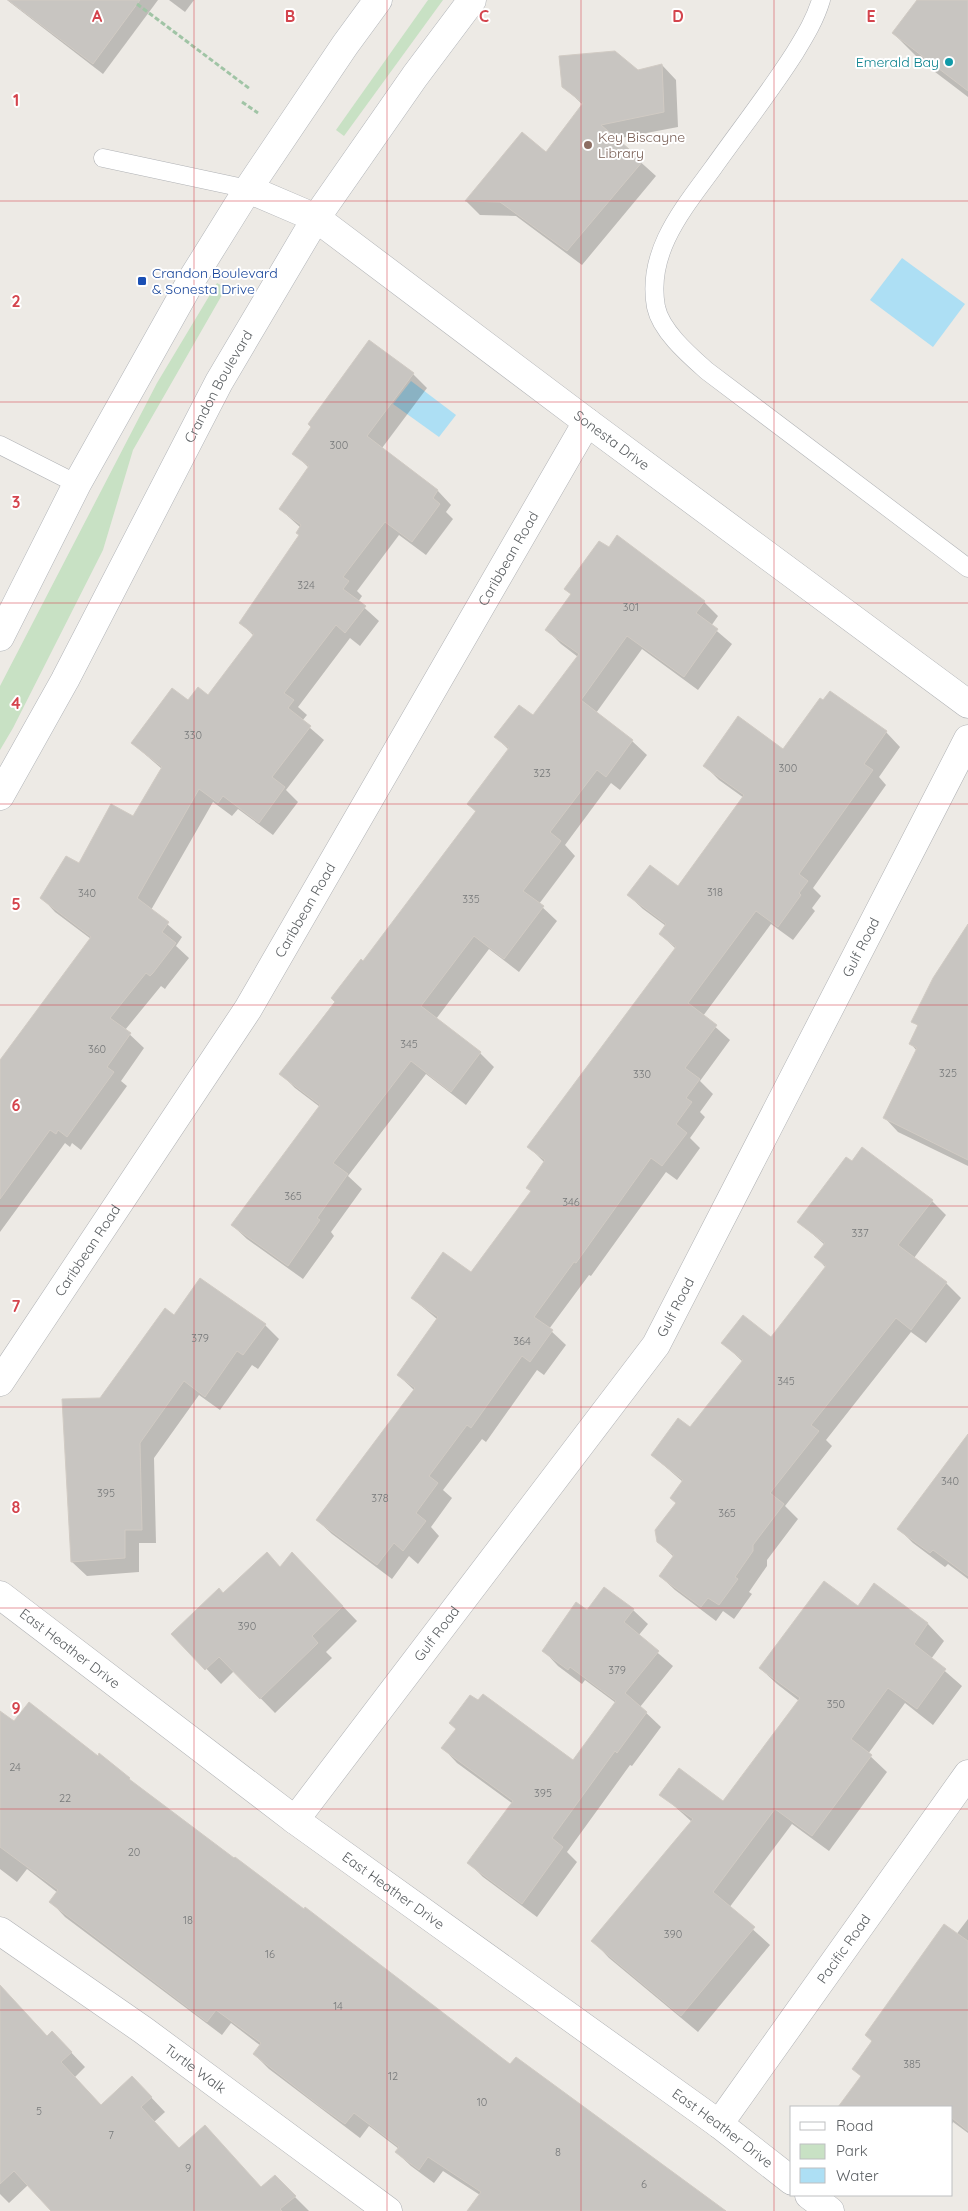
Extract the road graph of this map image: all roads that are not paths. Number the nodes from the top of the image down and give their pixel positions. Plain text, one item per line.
1 (378, 0) edge
2 (472, 0) edge
3 (821, 0) edge
4 (103, 158) dead end
5 (248, 190) junction
6 (316, 218) junction
7 (587, 422) junction
8 (0, 445) edge
9 (77, 484) junction
10 (968, 568) edge
11 (0, 637) edge
12 (968, 704) edge
13 (968, 739) edge
14 (0, 796) edge
15 (0, 1382) edge
16 (0, 1595) edge
17 (968, 1774) edge
18 (295, 1820) junction
19 (0, 1931) edge
20 (719, 2124) junction
21 (790, 2179) edge
22 (810, 2196) edge
23 (388, 2211) edge
24 (830, 2211) edge

1 - 5 street
2 - 6 street, Crandon Boulevard
3 - 10 lane
4 - 5 lane
5 - 6 street, Sonesta Drive
5 - 9 street
6 - 7 street, Sonesta Drive
6 - 14 street, Crandon Boulevard
7 - 12 street, Sonesta Drive
7 - 15 street, Caribbean Road
8 - 9 lane
9 - 11 street
13 - 18 street, Gulf Road
16 - 18 street, East Heather Drive
17 - 20 street, Pacific Road
18 - 20 street, East Heather Drive
19 - 23 street, Turtle Walk
20 - 21 street, East Heather Drive
22 - 24 street

